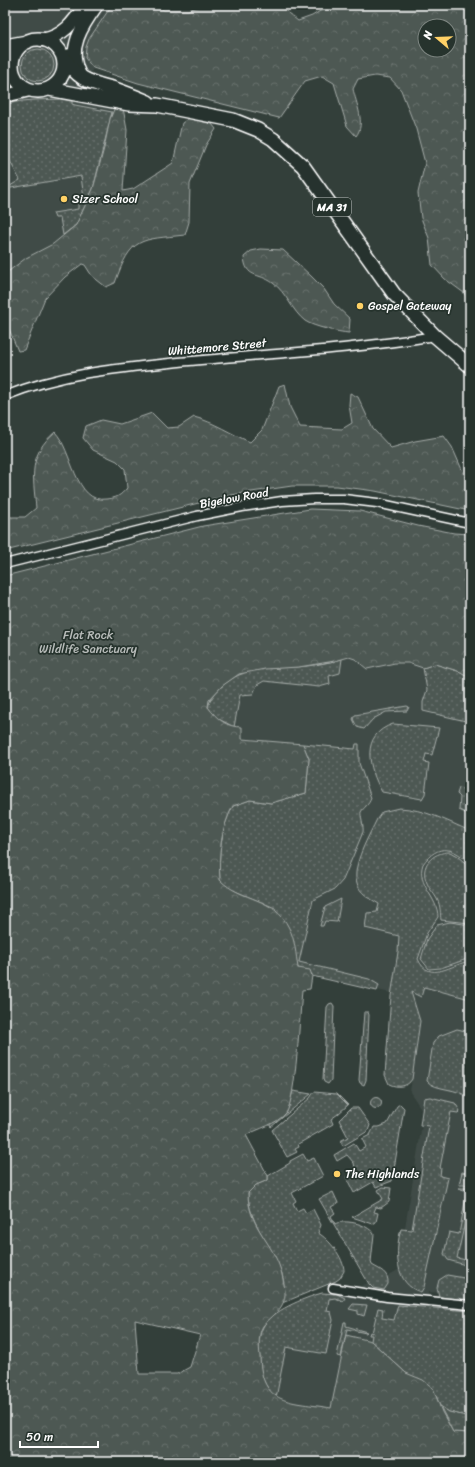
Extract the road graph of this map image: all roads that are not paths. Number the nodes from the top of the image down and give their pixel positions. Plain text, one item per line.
1 (85, 5) edge
2 (97, 5) edge
3 (78, 36) junction
4 (42, 40) junction
5 (27, 42) junction
6 (5, 46) edge
7 (64, 64) junction
8 (8, 73) edge
9 (83, 79) junction
10 (49, 89) junction
11 (30, 90) junction
12 (5, 96) edge
13 (157, 105) junction
14 (435, 336) junction
15 (470, 366) edge
16 (5, 396) edge
17 (470, 523) edge
18 (5, 564) edge
19 (334, 1288) dead end
20 (470, 1305) edge

1 - 4 main road
2 - 3 main road
3 - 7 main road
3 - 9 main road
4 - 5 main road
4 - 7 main road
5 - 6 main road
5 - 8 main road
7 - 9 main road
7 - 10 main road
8 - 11 main road
9 - 13 main road
10 - 11 main road, MA 31
10 - 13 main road, MA 31
11 - 12 main road
13 - 14 main road, MA 31
14 - 15 main road, MA 31
14 - 16 street, Whittemore Street
17 - 18 street, Bigelow Road
19 - 20 street

